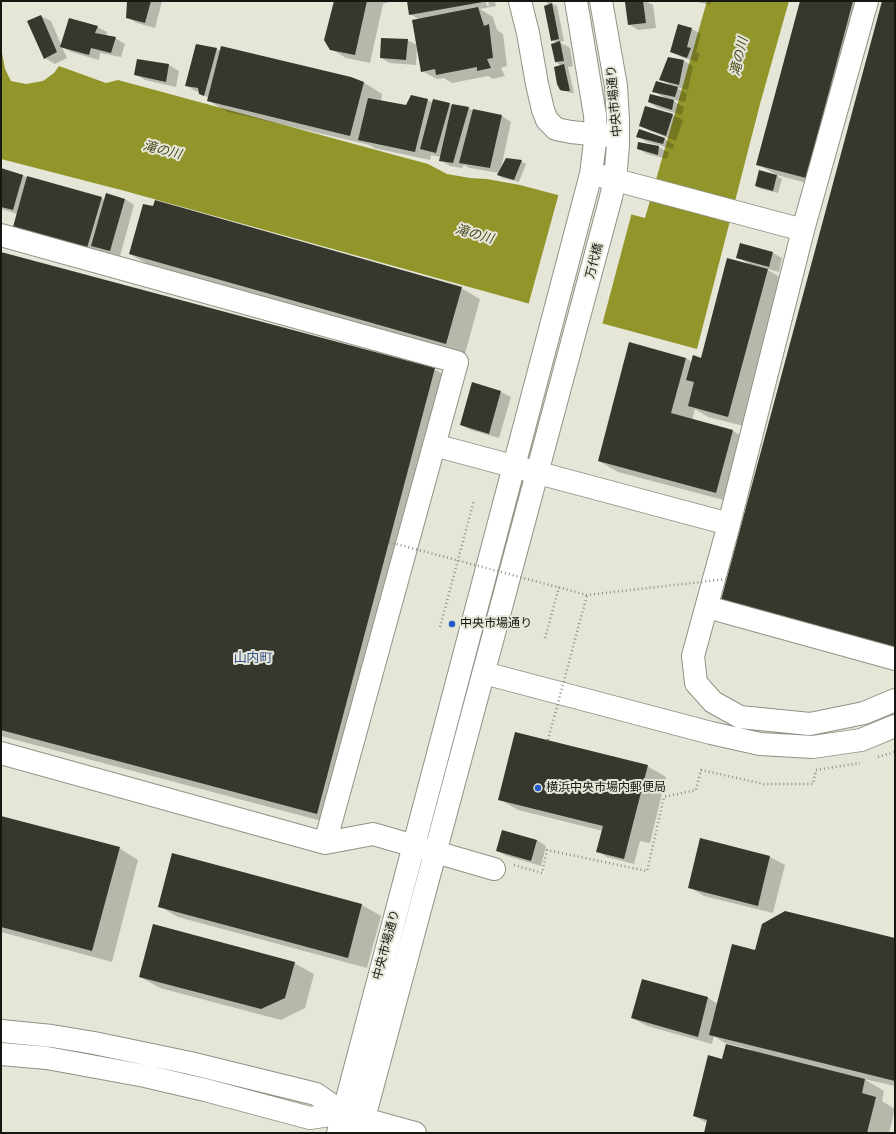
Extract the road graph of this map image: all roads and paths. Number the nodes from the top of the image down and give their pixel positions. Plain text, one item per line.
1 (520, 1) edge
2 (576, 1) edge
3 (601, 1) edge
4 (867, 1) edge
5 (596, 134) junction
6 (618, 136) junction
7 (591, 174) junction
8 (615, 180) junction
9 (610, 201) joint
10 (803, 230) junction
11 (1, 235) edge
12 (579, 320) joint
13 (434, 445) junction
14 (513, 467) junction
15 (537, 474) junction
16 (474, 500) dead end
17 (729, 524) junction
18 (389, 542) dead end
19 (458, 560) junction
20 (727, 579) dead end
21 (559, 587) junction
22 (587, 595) junction
23 (707, 607) junction
24 (440, 627) dead end
25 (545, 638) dead end
26 (895, 659) edge
27 (484, 673) junction
28 (895, 700) edge
29 (895, 726) edge
30 (548, 740) dead end
31 (895, 752) edge
32 (1, 753) edge
33 (877, 758) dead end
34 (863, 762) dead end
35 (325, 843) junction
36 (413, 846) junction
37 (435, 852) junction
38 (503, 867) joint
39 (1, 1031) edge
40 (1, 1054) edge
41 (351, 1125) edge
42 (415, 1133) edge

1 - 5 street
2 - 5 street, 中央市場通り
3 - 6 street, 中央市場通り
4 - 10 street
5 - 6 street
5 - 7 street, 中央市場通り
6 - 8 street, 中央市場通り
7 - 8 street
7 - 14 street, 中央市場通り
8 - 9 street, 中央市場通り
8 - 10 street
9 - 12 street, 万代橋
10 - 17 street
11 - 13 street
12 - 15 street, 中央市場通り
13 - 14 street
13 - 35 street
14 - 15 street
14 - 36 street, 中央市場通り
15 - 17 street
15 - 27 street, 中央市場通り
16 - 19 path
17 - 23 street
18 - 19 path, bridge
19 - 21 path, bridge
19 - 24 path
20 - 22 path, bridge
21 - 22 path, bridge
21 - 25 path
22 - 30 path, bridge
23 - 26 street
23 - 28 street
27 - 29 street
27 - 37 street, 中央市場通り
31 - 33 path
32 - 35 street
34 - 38 path
35 - 36 street
36 - 37 street
36 - 41 street, 中央市場通り
37 - 38 street
37 - 41 street, 中央市場通り
39 - 41 street
40 - 41 street
41 - 42 street

